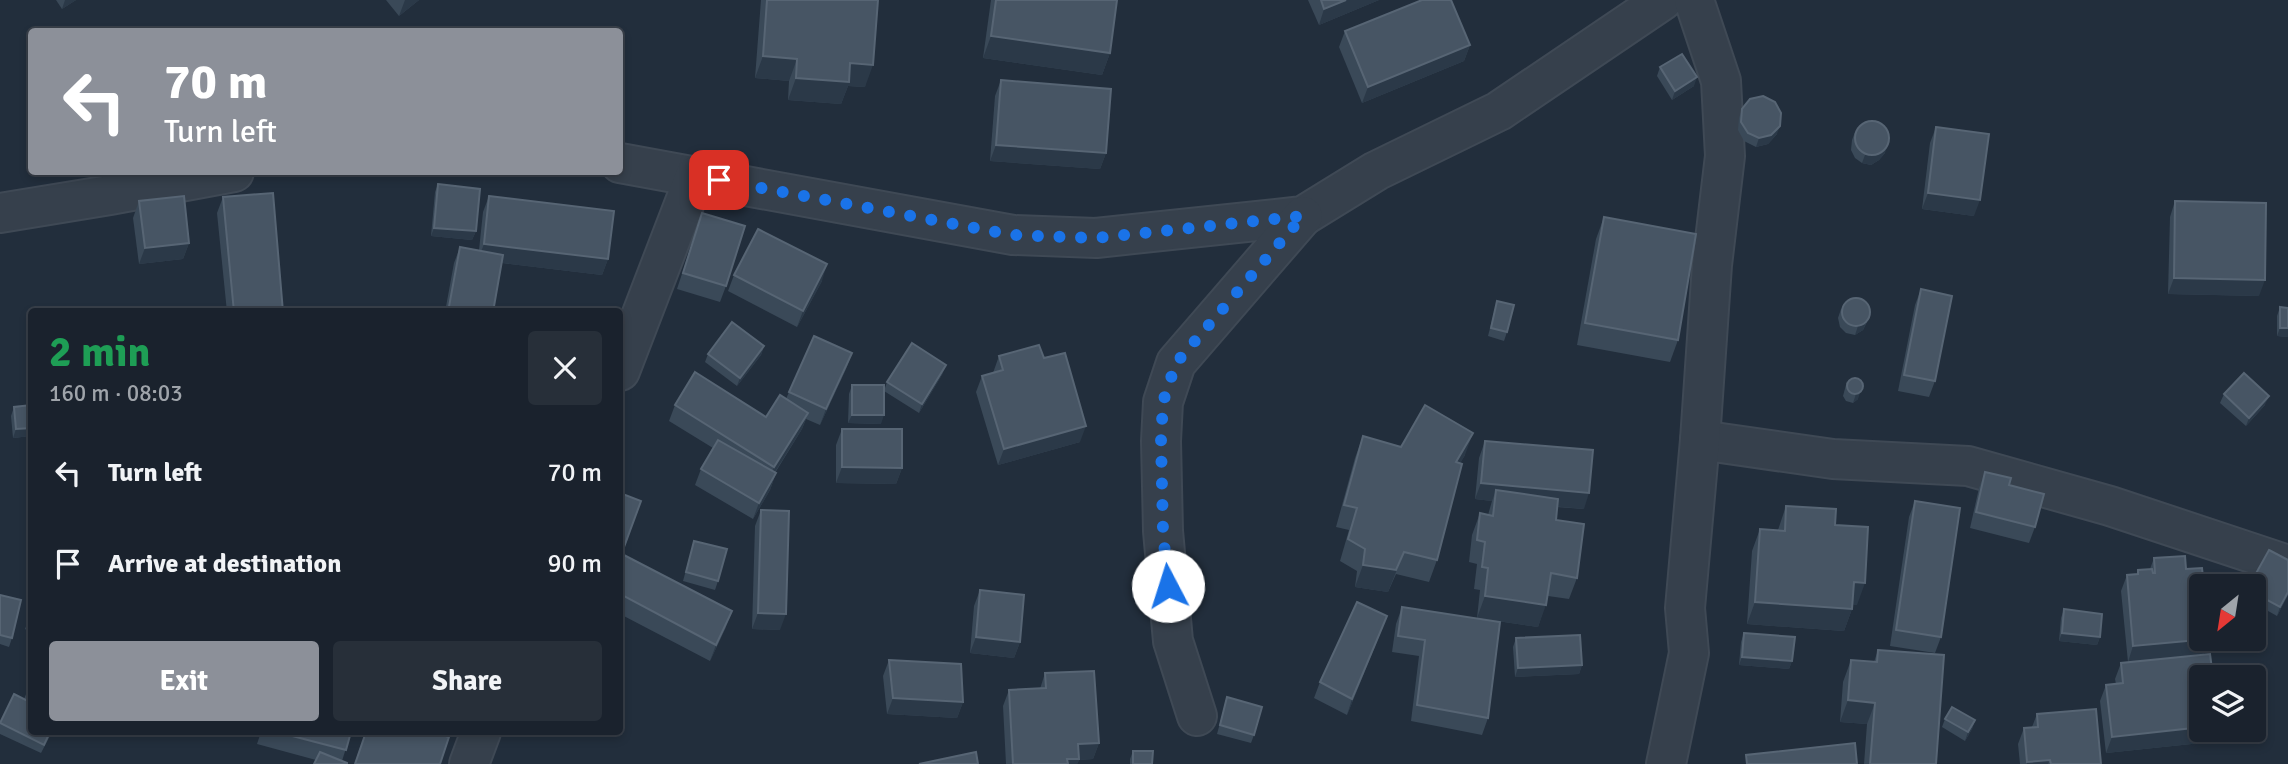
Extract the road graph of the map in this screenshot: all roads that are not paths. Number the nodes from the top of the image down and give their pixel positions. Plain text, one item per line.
1 (1663, 0) edge
2 (1694, 0) edge
3 (623, 164) edge
4 (218, 175) edge
5 (695, 176) junction
6 (0, 213) edge
7 (1303, 216) junction
8 (623, 364) edge
9 (1700, 440) junction
10 (2288, 565) edge
11 (1197, 716) dead end
12 (480, 735) edge
13 (469, 764) edge
14 (1666, 764) edge

1 - 7 street
2 - 9 street
3 - 5 street
4 - 6 street
5 - 7 street
5 - 8 street
7 - 11 street
9 - 10 street
9 - 14 street
12 - 13 street

